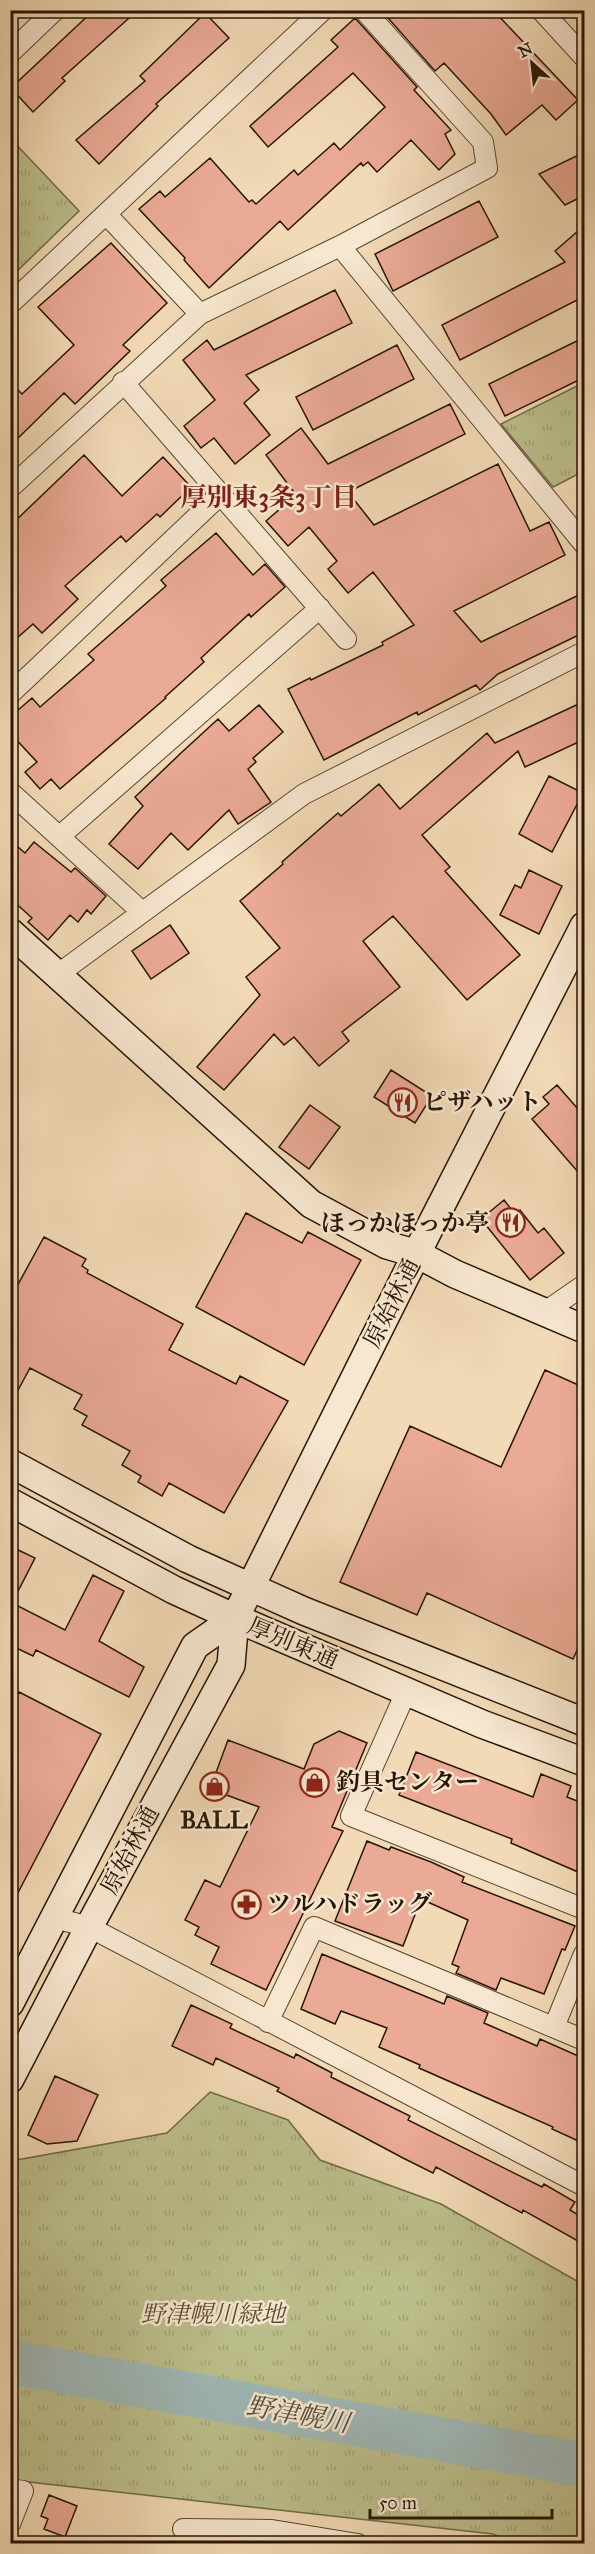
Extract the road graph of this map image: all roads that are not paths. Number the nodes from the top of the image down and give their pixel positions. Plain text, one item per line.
1 (55, 10) edge
2 (323, 10) edge
3 (364, 10) edge
4 (541, 10) edge
5 (10, 53) edge
6 (585, 57) edge
7 (106, 214) junction
8 (340, 246) junction
9 (10, 304) edge
10 (200, 314) junction
11 (123, 382) junction
12 (10, 488) edge
13 (221, 494) junction
14 (585, 544) edge
15 (320, 608) junction
16 (346, 639) dead end
17 (585, 652) edge
18 (10, 694) edge
19 (10, 792) edge
20 (60, 836) junction
21 (142, 912) junction
22 (585, 926) edge
23 (10, 932) edge
24 (57, 975) junction
25 (417, 1254) junction
26 (585, 1285) edge
27 (545, 1312) junction
28 (585, 1329) edge
29 (10, 1463) edge
30 (10, 1502) edge
31 (250, 1586) junction
32 (235, 1618) junction
33 (406, 1692) junction
34 (585, 1722) edge
35 (585, 1762) edge
36 (585, 1909) edge
37 (55, 1918) junction
38 (89, 1927) junction
39 (585, 1954) edge
40 (10, 2002) edge
41 (268, 2022) junction
42 (554, 2027) junction
43 (585, 2040) edge
44 (10, 2079) edge
45 (585, 2186) edge
46 (10, 2489) edge
47 (10, 2524) edge
48 (183, 2529) dead end
49 (269, 2537) edge
50 (358, 2544) edge

1 - 5 street
2 - 7 street
3 - 8 street
4 - 6 street
7 - 9 street
7 - 10 street
8 - 10 street
8 - 14 street
10 - 11 street
11 - 12 street
11 - 13 street
13 - 15 street
13 - 18 street
15 - 16 street
15 - 20 street
17 - 21 street
19 - 20 street
20 - 21 street
21 - 24 street
22 - 25 street, 原始林通
23 - 24 street
24 - 25 street
25 - 27 street
25 - 31 street, 原始林通
26 - 27 street
27 - 28 street
29 - 31 street, 厚別東通
30 - 32 street, 厚別東通
31 - 32 street, 原始林通
31 - 34 street, 厚別東通
32 - 33 street, 厚別東通
32 - 37 street, 原始林通
32 - 38 street, 原始林通
33 - 35 street, 厚別東通
33 - 36 street
37 - 38 street
37 - 40 street, 原始林通
38 - 41 street
38 - 44 street, 原始林通
39 - 42 street
41 - 42 street
41 - 45 street
42 - 43 street
46 - 47 street
48 - 49 street
49 - 50 street

